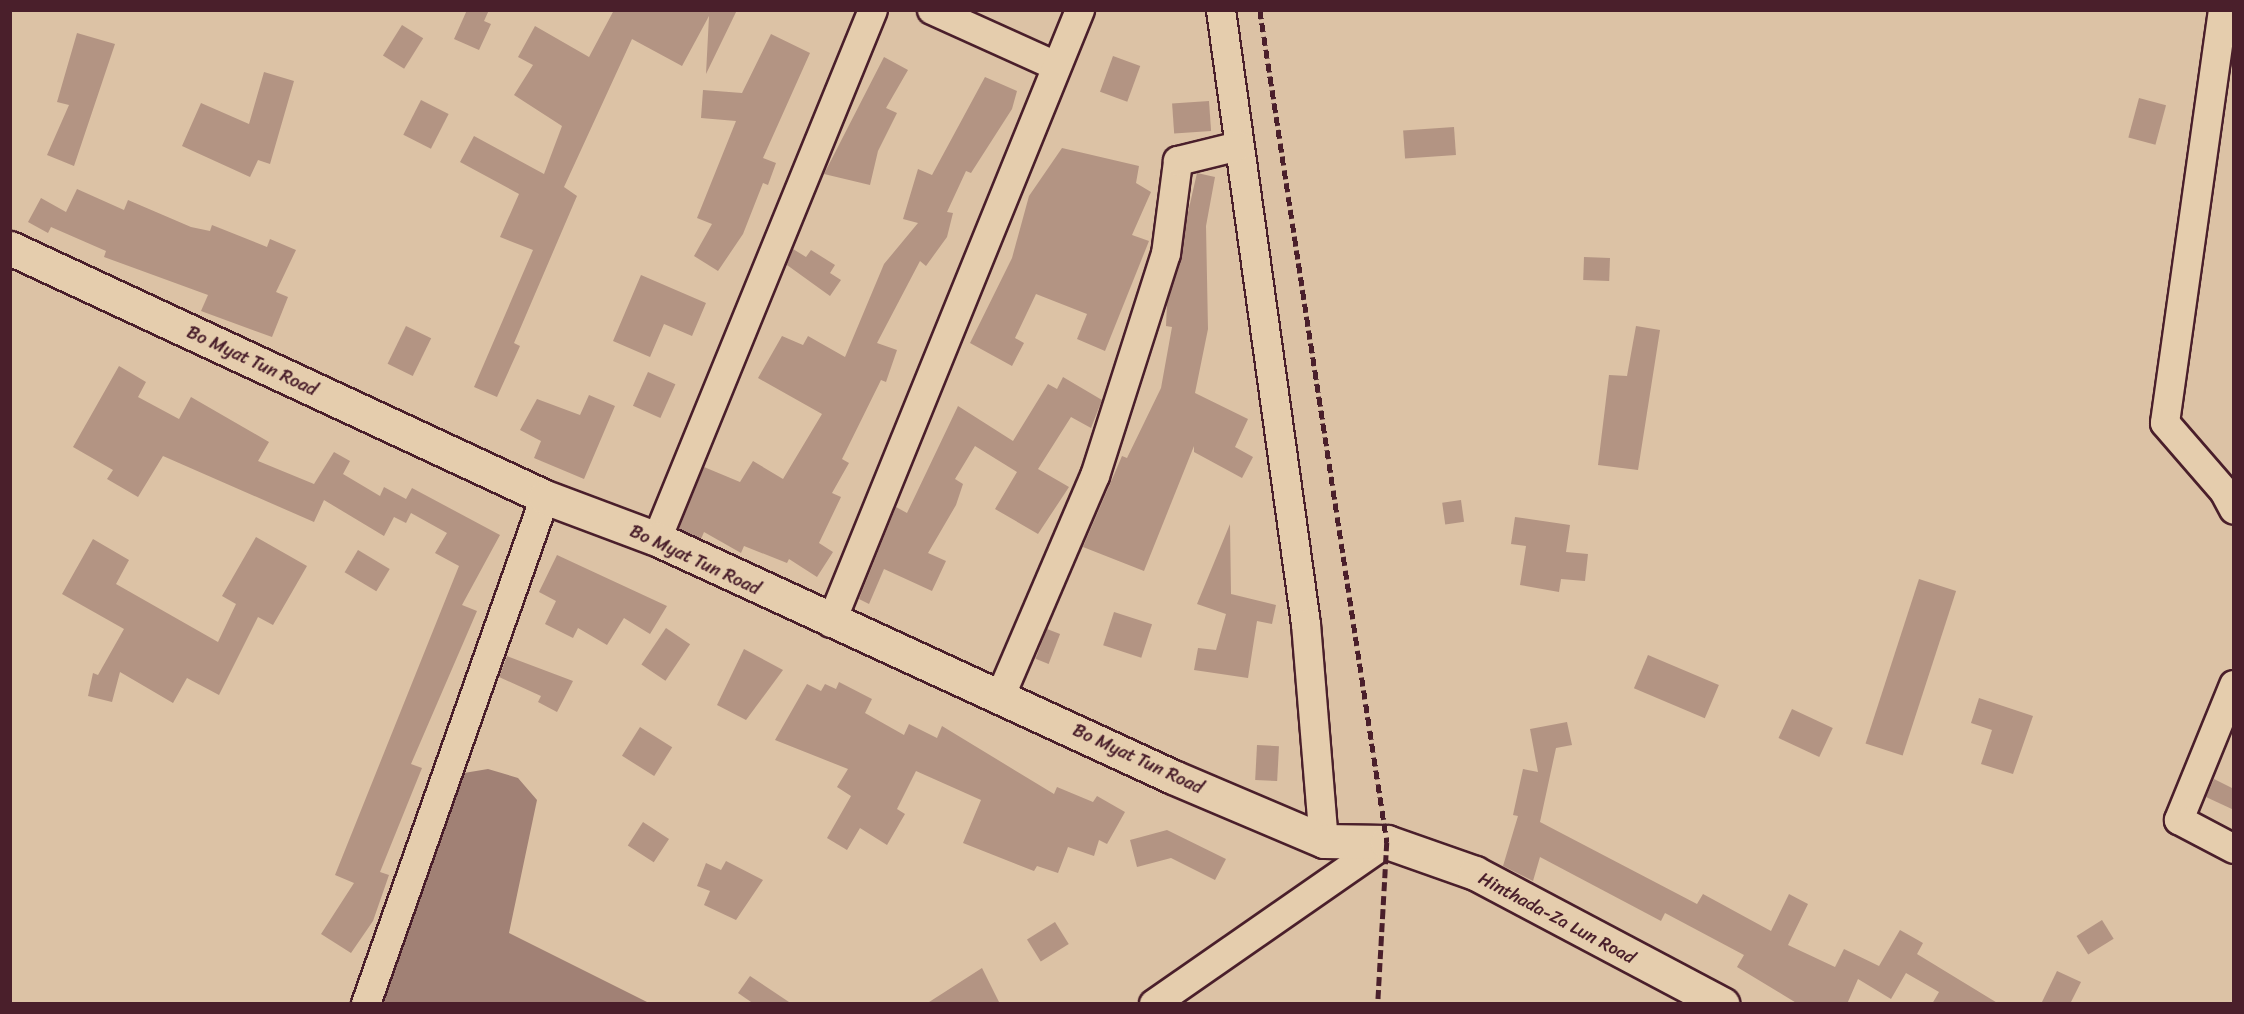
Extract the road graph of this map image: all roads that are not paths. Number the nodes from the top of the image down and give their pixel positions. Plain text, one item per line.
1 (873, 10) edge
2 (932, 10) edge
3 (1080, 10) edge
4 (1221, 10) edge
5 (2223, 10) edge
6 (1056, 66) junction
7 (1239, 146) junction
8 (10, 248) edge
9 (545, 498) junction
10 (2234, 510) edge
11 (657, 539) junction
12 (831, 623) junction
13 (2234, 685) edge
14 (1001, 695) junction
15 (1324, 841) junction
16 (1387, 842) junction
17 (2234, 849) edge
18 (366, 1004) edge
19 (1154, 1004) edge
20 (1722, 1004) edge

1 - 11 street
2 - 6 street
3 - 6 street
4 - 7 street
5 - 10 street
6 - 12 street
7 - 14 street
7 - 15 street
8 - 9 main road, Bo Myat Tun Road
9 - 11 main road, Bo Myat Tun Road
9 - 18 street
11 - 12 main road, Bo Myat Tun Road
12 - 14 main road, Bo Myat Tun Road
13 - 17 street
14 - 15 main road, Bo Myat Tun Road
15 - 16 main road, Bo Myat Tun Road
16 - 19 street
16 - 20 main road, Hinthada-Za Lun Road

